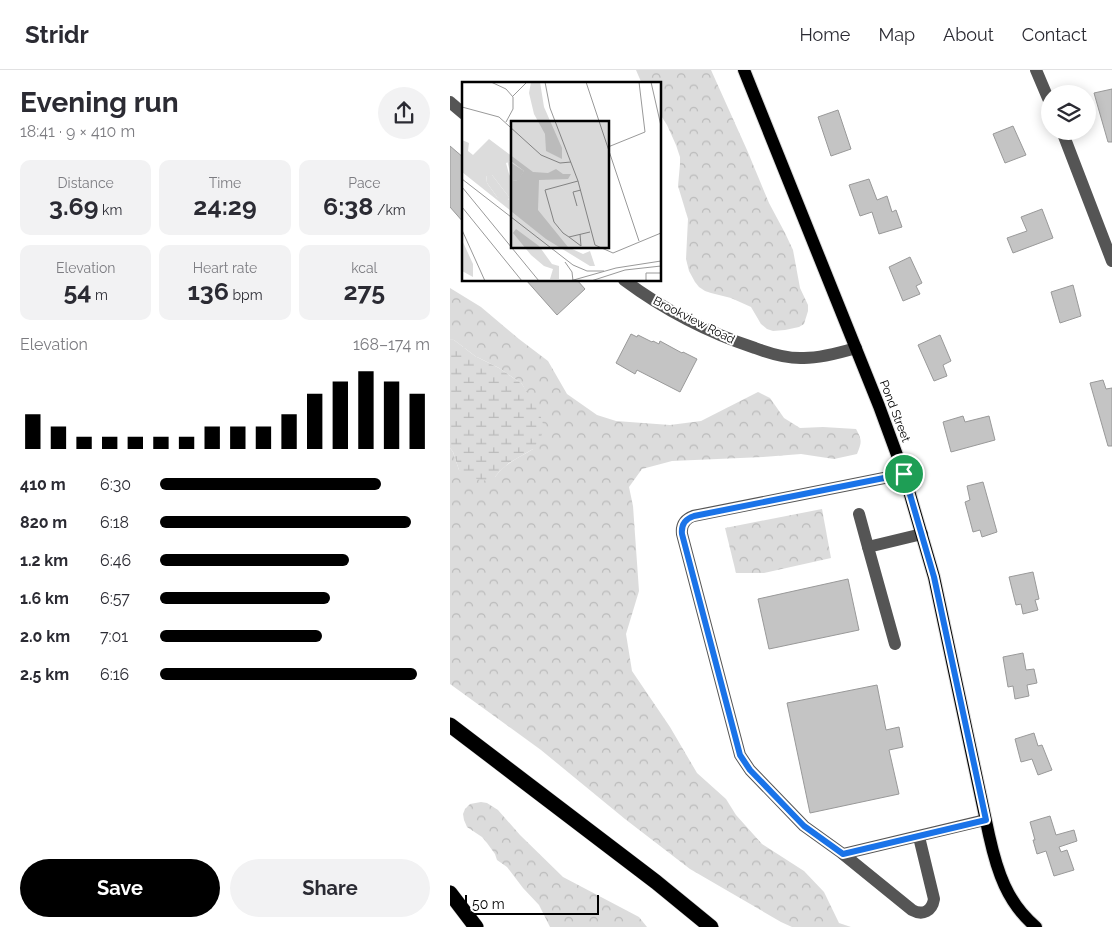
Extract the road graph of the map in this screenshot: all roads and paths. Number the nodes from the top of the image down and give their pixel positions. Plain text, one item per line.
1 (744, 70) edge
2 (1036, 70) edge
3 (1042, 85) edge
4 (450, 102) edge
5 (462, 112) edge
6 (1066, 140) edge
7 (1110, 247) edge
8 (1112, 261) edge
9 (625, 281) edge
10 (856, 348) junction
11 (904, 474) junction
12 (859, 514) dead end
13 (922, 534) junction
14 (868, 547) junction
15 (895, 644) dead end
16 (450, 725) edge
17 (986, 820) junction
18 (919, 837) junction
19 (843, 854) junction
20 (450, 894) edge
21 (476, 927) edge
22 (711, 927) edge
23 (1036, 927) edge

1 - 10 main road, Pond Street
2 - 3 street
4 - 5 street
6 - 7 street
7 - 8 street
9 - 10 street, Brookview Road
10 - 11 main road, Pond Street
11 - 13 main road, Pond Street
11 - 19 street
12 - 14 street
13 - 14 street
13 - 17 main road, Pond Street
14 - 15 street
16 - 22 highway
17 - 18 street
17 - 23 main road, Pond Street
18 - 19 street
18 - 19 street
20 - 21 highway

